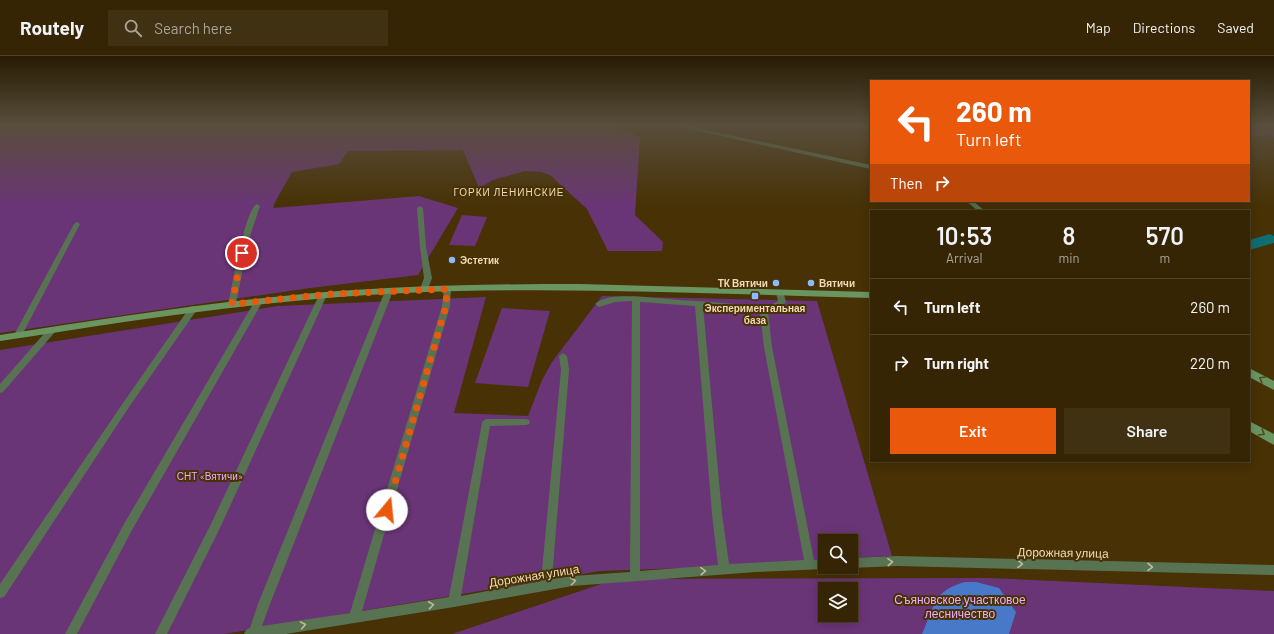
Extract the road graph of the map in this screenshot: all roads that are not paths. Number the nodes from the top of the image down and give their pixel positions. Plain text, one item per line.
1 (803, 152) edge
2 (870, 167) edge
3 (971, 202) edge
4 (256, 206) dead end
5 (420, 208) dead end
6 (981, 210) edge
7 (78, 224) dead end
8 (424, 289) junction
9 (447, 289) junction
10 (389, 291) junction
11 (780, 293) junction
12 (323, 295) junction
13 (870, 296) edge
14 (636, 300) junction
15 (259, 301) junction
16 (232, 304) junction
17 (599, 304) dead end
18 (699, 304) junction
19 (193, 309) junction
20 (764, 309) junction
21 (52, 330) junction
22 (18, 335) junction
23 (0, 338) edge
24 (563, 356) dead end
25 (1250, 373) edge
26 (1274, 386) edge
27 (0, 390) edge
28 (526, 422) dead end
29 (1250, 426) edge
30 (1274, 440) edge
31 (858, 563) edge
32 (818, 564) edge
33 (810, 565) junction
34 (724, 570) junction
35 (1274, 570) edge
36 (635, 576) junction
37 (546, 585) junction
38 (0, 593) edge
39 (454, 602) junction
40 (355, 616) junction
41 (71, 634) edge
42 (161, 634) edge
43 (252, 634) edge

1 - 2 street
3 - 6 street
4 - 16 street
5 - 8 street
7 - 22 street
8 - 9 main road
8 - 10 main road
9 - 11 main road
9 - 40 street
10 - 12 main road
10 - 43 street
11 - 13 main road
11 - 20 street
12 - 15 main road
12 - 42 street
14 - 17 street
14 - 18 street
14 - 36 street
15 - 16 main road
15 - 41 street
16 - 19 main road
18 - 20 street
18 - 34 street
19 - 21 main road
19 - 38 street
20 - 33 street
21 - 22 main road
21 - 27 street
22 - 23 main road
24 - 37 street
26 -> 25 main road
28 - 39 street
29 -> 30 main road
31 -> 35 street, Дорожная улица
32 - 33 street, Дорожная улица
33 - 34 street, Дорожная улица
36 -> 34 street, Дорожная улица
37 -> 36 street, Дорожная улица
37 - 39 street, Дорожная улица
40 -> 39 street, Дорожная улица
43 -> 40 street, Дорожная улица

